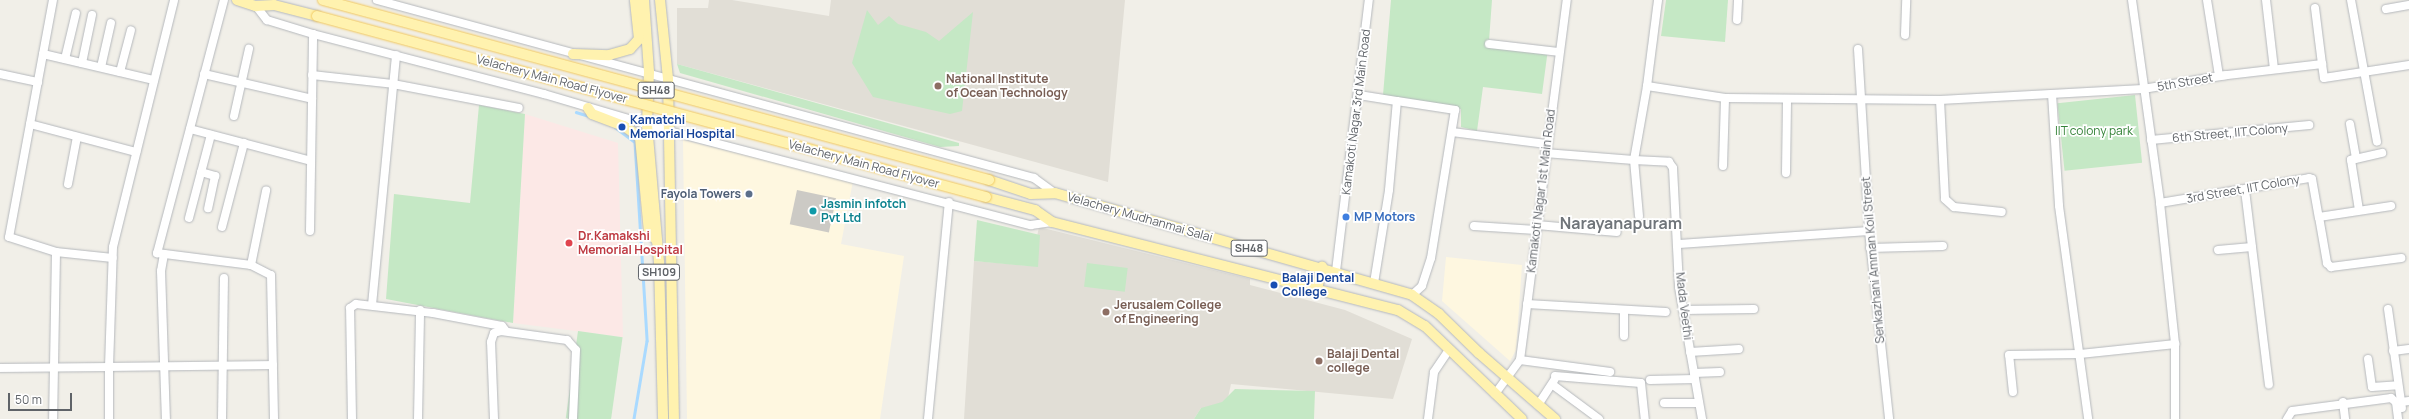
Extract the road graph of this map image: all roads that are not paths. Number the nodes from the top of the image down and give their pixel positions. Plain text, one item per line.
1 (53, 0) edge
2 (174, 0) edge
3 (224, 0) edge
4 (237, 0) edge
5 (323, 0) edge
6 (377, 0) edge
7 (635, 0) edge
8 (644, 0) edge
9 (660, 0) edge
10 (1369, 0) edge
11 (1567, 0) edge
12 (1658, 0) edge
13 (1738, 0) edge
14 (1906, 0) edge
15 (2132, 0) edge
16 (2207, 0) edge
17 (2266, 0) edge
18 (2351, 0) edge
19 (256, 6) junction
20 (2409, 6) edge
21 (2315, 8) dead end
22 (2386, 9) dead end
23 (76, 13) dead end
24 (92, 15) dead end
25 (1737, 20) dead end
26 (111, 23) dead end
27 (131, 30) dead end
28 (312, 34) junction
29 (1905, 35) dead end
30 (1490, 44) dead end
31 (249, 49) dead end
32 (1858, 49) dead end
33 (1559, 52) junction
34 (43, 54) junction
35 (573, 54) junction
36 (396, 55) junction
37 (65, 59) junction
38 (82, 63) junction
39 (2322, 64) junction
40 (2409, 65) edge
41 (101, 67) junction
42 (2274, 69) junction
43 (120, 72) junction
44 (649, 72) junction
45 (2365, 72) junction
46 (0, 74) edge
47 (204, 74) junction
48 (312, 75) junction
49 (2227, 75) junction
50 (668, 79) junction
51 (154, 80) junction
52 (38, 82) junction
53 (242, 84) junction
54 (393, 84) junction
55 (1647, 86) junction
56 (2143, 89) junction
57 (2052, 94) junction
58 (1358, 96) junction
59 (1724, 98) junction
60 (312, 99) junction
61 (1787, 99) junction
62 (1860, 100) junction
63 (1940, 100) junction
64 (1397, 101) junction
65 (519, 108) dead end
66 (588, 108) junction
67 (234, 116) dead end
68 (30, 124) junction
69 (2350, 124) dead end
70 (648, 125) junction
71 (2309, 125) dead end
72 (190, 129) junction
73 (669, 131) junction
74 (1452, 132) junction
75 (211, 135) junction
76 (77, 137) junction
77 (2150, 140) junction
78 (2377, 142) dead end
79 (244, 144) junction
80 (1545, 149) junction
81 (136, 152) junction
82 (2382, 153) dead end
83 (2356, 158) junction
84 (1634, 160) junction
85 (311, 161) junction
86 (1723, 166) dead end
87 (201, 172) junction
88 (1786, 173) dead end
89 (68, 184) dead end
90 (2245, 190) junction
91 (266, 191) dead end
92 (1054, 193) junction
93 (949, 202) junction
94 (2160, 203) junction
95 (2391, 206) dead end
96 (208, 208) dead end
97 (2359, 210) junction
98 (2002, 212) dead end
99 (1638, 216) dead end
100 (2319, 216) junction
101 (189, 218) dead end
102 (1052, 222) junction
103 (1474, 226) dead end
104 (222, 227) dead end
105 (1537, 228) junction
106 (1868, 231) junction
107 (310, 232) dead end
108 (1618, 232) dead end
109 (657, 241) junction
110 (1679, 244) junction
111 (1942, 246) dead end
112 (2252, 247) junction
113 (1870, 248) junction
114 (2218, 250) dead end
115 (56, 252) junction
116 (164, 254) junction
117 (113, 258) junction
118 (2401, 258) dead end
119 (251, 265) junction
120 (1322, 267) junction
121 (1336, 271) junction
122 (224, 278) dead end
123 (1374, 283) junction
124 (1317, 289) junction
125 (1412, 295) junction
126 (1527, 304) junction
127 (372, 305) junction
128 (1754, 309) dead end
129 (420, 310) junction
130 (1624, 310) junction
131 (1683, 310) junction
132 (2388, 310) dead end
133 (1666, 312) dead end
134 (506, 331) junction
135 (1624, 336) dead end
136 (2174, 344) junction
137 (1739, 349) dead end
138 (2409, 349) edge
139 (1449, 350) junction
140 (2394, 351) junction
141 (1690, 352) junction
142 (2080, 354) junction
143 (2368, 359) dead end
144 (1520, 360) junction
145 (165, 365) junction
146 (222, 365) junction
147 (273, 365) junction
148 (1556, 365) junction
149 (109, 367) junction
150 (0, 368) edge
151 (52, 368) junction
152 (1610, 372) dead end
153 (1720, 372) dead end
154 (1694, 376) junction
155 (1507, 378) junction
156 (1650, 380) dead end
157 (1554, 381) junction
158 (2268, 384) dead end
159 (2398, 385) junction
160 (2013, 392) dead end
161 (1495, 394) junction
162 (2405, 401) edge
163 (2343, 402) junction
164 (1664, 403) dead end
165 (1699, 403) junction
166 (1538, 405) junction
167 (53, 419) edge
168 (109, 419) edge
169 (166, 419) edge
170 (222, 419) edge
171 (274, 419) edge
172 (352, 419) edge
173 (418, 419) edge
174 (494, 419) edge
175 (573, 419) edge
176 (663, 419) edge
177 (674, 419) edge
178 (928, 419) edge
179 (1428, 419) edge
180 (1520, 419) edge
181 (1555, 419) edge
182 (1599, 419) edge
183 (1645, 419) edge
184 (1702, 419) edge
185 (1889, 419) edge
186 (2088, 419) edge
187 (2175, 419) edge
188 (2287, 419) edge
189 (2345, 419) edge
190 (2398, 419) edge
191 (2403, 419) edge

1 - 34 street
2 - 51 street
3 - 47 street
4 - 19 main road, SH48
5 - 92 main road, Velachery Main Road Flyover / SH48, bridge
6 - 35 street
7 - 35 main road
8 - 44 main road, SH109
9 - 50 main road, SH109
10 - 58 street, Kamakoti Nagar 3rd Main Road
11 - 33 street, Kamakoti Nagar 1st Main Road
12 - 55 street
13 - 25 street
14 - 29 street
15 - 56 street
16 - 49 street
17 - 42 street
18 - 45 street
19 - 28 street
19 - 102 main road, Velachery Main Road Flyover / SH48, bridge
20 - 22 street
21 - 39 street
23 - 37 street
24 - 38 street
26 - 41 street
27 - 43 street
28 - 36 street
28 - 48 street
30 - 33 street
31 - 53 street
32 - 62 street, Senkazhani Amman Koil Street
33 - 80 street, Kamakoti Nagar 1st Main Road
34 - 37 street
34 - 52 street
35 - 44 street
36 - 54 street
36 - 66 street
37 - 38 street
38 - 41 street
39 - 42 street, 5th Street
39 - 45 street
40 - 45 street
41 - 43 street
42 - 49 street, 5th Street
43 - 51 street
44 - 50 street
44 - 70 main road, SH109
45 - 78 street
46 - 52 street
47 - 53 street
47 - 72 street
48 - 54 street
48 - 60 street
49 - 56 street, 5th Street
50 - 73 main road, SH109
50 - 92 street
51 - 81 street
52 - 68 street
53 - 60 street
53 - 67 street
54 - 65 street
54 - 127 street
55 - 59 street, 5th Street
55 - 84 street
56 - 57 street, 5th Street
56 - 77 street
57 - 63 street, 5th Street
57 - 142 street
58 - 64 street
58 - 121 street, Kamakoti Nagar 3rd Main Road
59 - 61 street, 5th Street
59 - 86 street
60 - 85 street
61 - 62 street, 5th Street
61 - 88 street
62 - 63 street, 5th Street
62 - 106 street, Senkazhani Amman Koil Street
63 - 98 street
64 - 74 street
64 - 123 street
66 - 70 street
66 - 109 main road
68 - 76 street
68 - 115 street
69 - 83 street
70 - 73 street
70 - 109 main road, SH109
71 - 77 street, 6th Street, IIT Colony
72 - 75 street
72 - 116 street
73 - 93 street
73 - 177 main road, SH109
74 - 80 street
74 - 125 street
75 - 79 street
75 - 87 street
76 - 81 street
76 - 89 street
77 - 94 street
79 - 85 street
79 - 104 street
80 - 84 street
80 - 105 street, Kamakoti Nagar 1st Main Road
81 - 117 street
82 - 83 street
83 - 97 street
84 - 99 street
84 - 110 street, Mada Veethi
85 - 107 street
87 - 96 street
87 - 101 street
90 - 94 street, 3rd Street, IIT Colony
90 - 100 street, 3rd Street, IIT Colony
90 - 112 street
91 - 119 street
92 - 120 main road, Velachery Mudhanmai Salai / SH48
93 - 102 street
93 - 178 street
94 - 136 street
95 - 97 street
97 - 100 street
100 - 118 street
102 - 124 main road, Velachery Mudhanmai Salai / SH48
103 - 105 street
105 - 108 street
105 - 126 street, Kamakoti Nagar 1st Main Road
106 - 110 street
106 - 113 street, Senkazhani Amman Koil Street
109 - 176 main road, SH109
110 - 131 street, Mada Veethi
111 - 113 street
112 - 114 street
112 - 158 street
113 - 185 street, Senkazhani Amman Koil Street
115 - 117 street
115 - 151 street
116 - 119 street
116 - 145 street
117 - 149 street
119 - 147 street
120 - 121 main road, Velachery Mudhanmai Salai / SH48
120 - 124 main road
121 - 123 main road, Velachery Mudhanmai Salai / SH48
122 - 146 street
123 - 125 main road, Velachery Mudhanmai Salai / SH48
124 - 139 main road, Velachery Mudhanmai Salai / SH48
125 - 155 main road, Velachery Mudhanmai Salai / SH48
126 - 130 street
126 - 144 street, Kamakoti Nagar 1st Main Road
127 - 129 street
127 - 172 street
128 - 131 street
129 - 134 street
129 - 173 street
130 - 133 street
130 - 135 street
131 - 141 street, Mada Veethi
132 - 140 street
134 - 174 street
134 - 175 street
136 - 142 street
136 - 187 street
137 - 141 street
138 - 140 street
139 - 161 main road, Velachery Mudhanmai Salai / SH48
139 - 179 street
140 - 159 street
141 - 154 street, Mada Veethi
142 - 160 street
142 - 186 street
143 - 159 street
144 - 148 street
144 - 155 street, Kamakoti Nagar 1st Main Road
145 - 146 street
145 - 149 street
145 - 169 street
146 - 147 street
146 - 170 street
147 - 171 street
148 - 152 street
148 - 157 street
149 - 151 street
149 - 168 street
150 - 151 street
151 - 167 street
153 - 154 street
154 - 156 street
154 - 165 street, Mada Veethi
155 - 161 street, Kamakoti Nagar 1st Main Road
155 - 166 main road, Velachery Mudhanmai Salai / SH48
157 - 166 street
157 - 182 street
157 - 183 street
159 - 162 street
161 - 180 main road, Velachery Mudhanmai Salai / SH48
162 - 191 street
163 - 188 street
163 - 189 street
163 - 190 street
164 - 165 street
165 - 184 street, Mada Veethi
166 - 181 main road, Velachery Mudhanmai Salai / SH48

